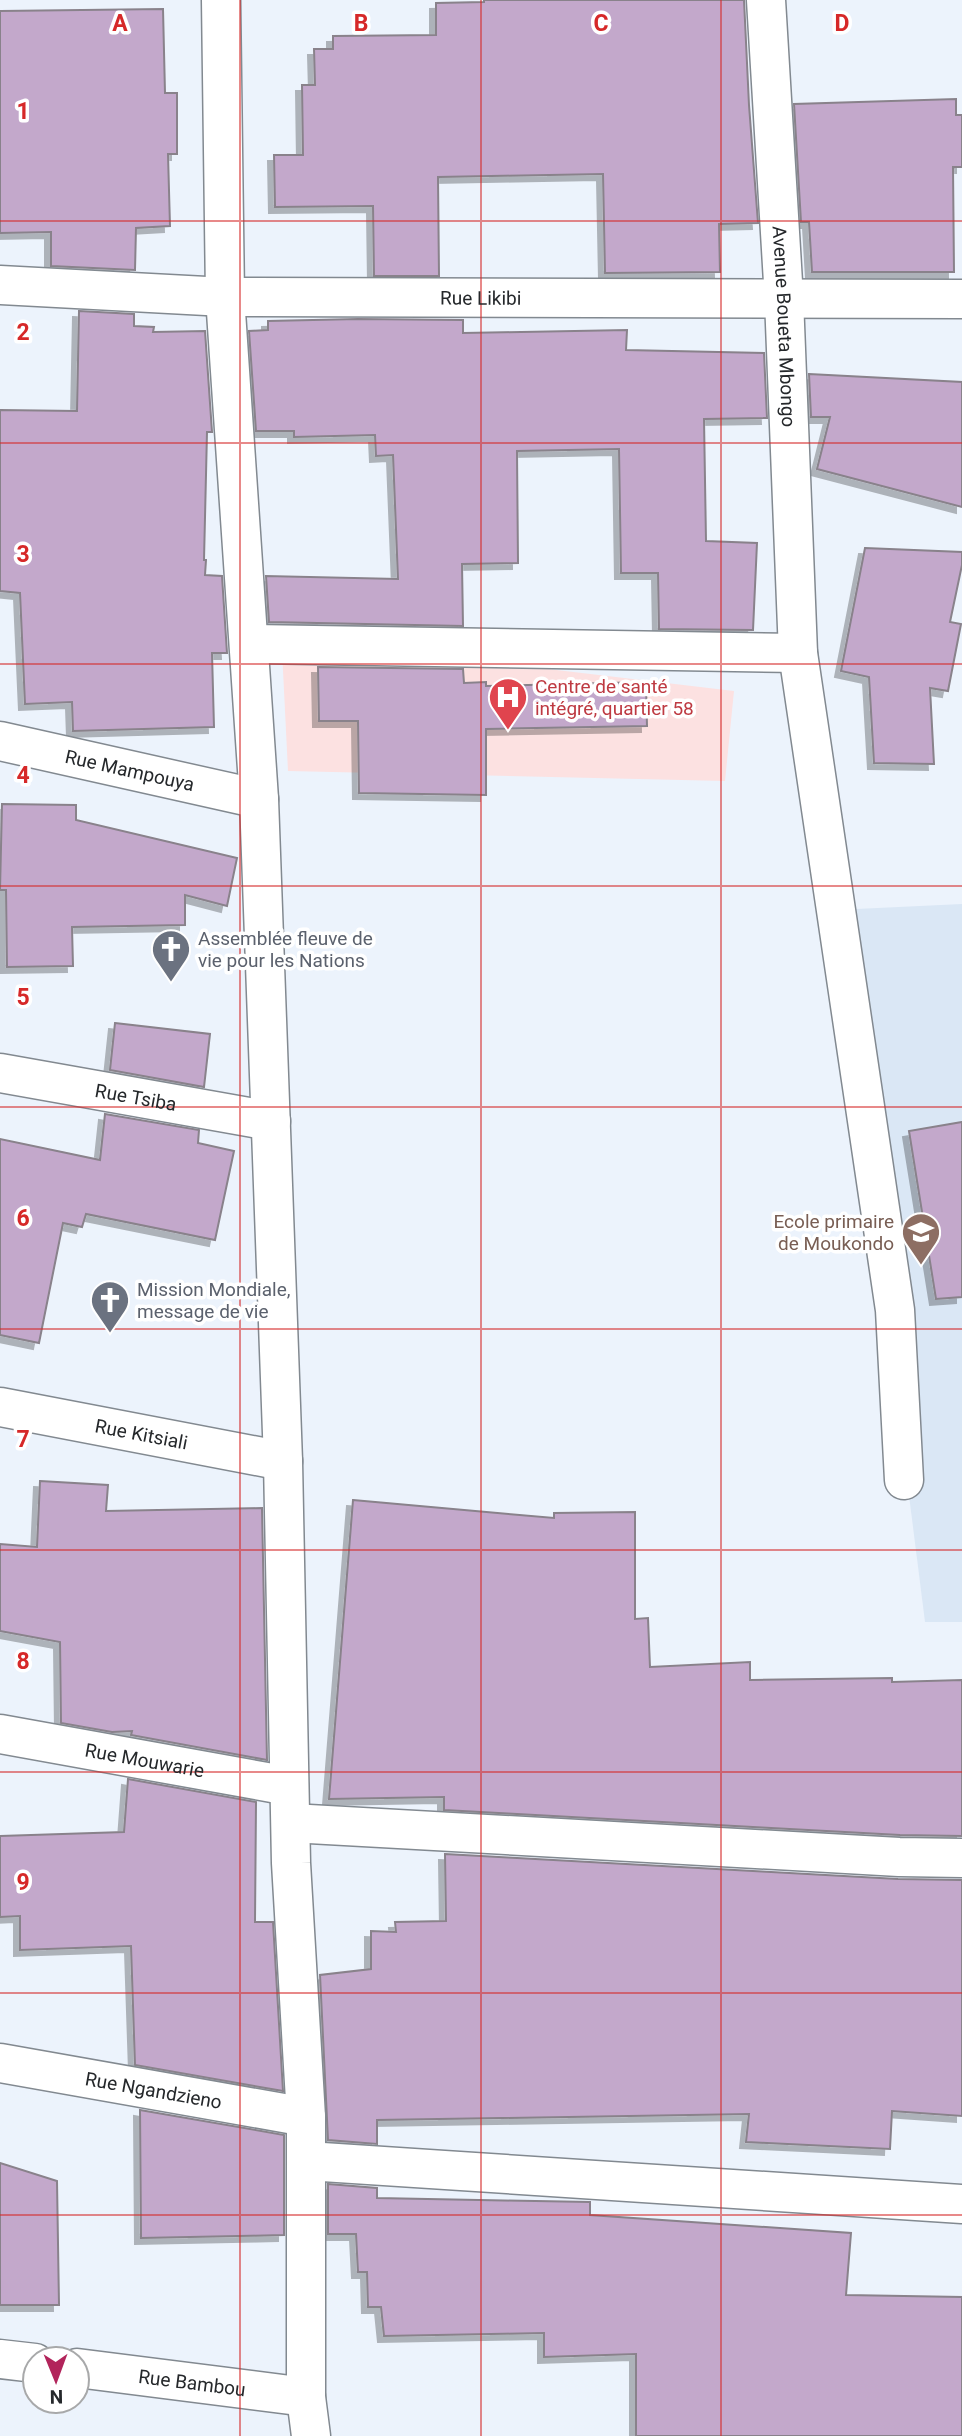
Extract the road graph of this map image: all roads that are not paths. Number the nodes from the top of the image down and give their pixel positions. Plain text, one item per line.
1 (220, 0) edge
2 (766, 0) edge
3 (0, 285) edge
4 (225, 297) junction
5 (784, 299) junction
6 (962, 299) edge
7 (250, 644) junction
8 (799, 653) junction
9 (0, 740) edge
10 (259, 799) junction
11 (0, 1073) edge
12 (271, 1121) junction
13 (0, 1407) edge
14 (283, 1461) junction
15 (904, 1480) dead end
16 (0, 1734) edge
17 (290, 1804) junction
18 (962, 1858) edge
19 (0, 2063) edge
20 (306, 2117) junction
21 (307, 2161) junction
22 (962, 2204) edge
23 (0, 2359) edge
24 (21, 2361) edge
25 (91, 2370) edge
26 (306, 2398) junction
27 (311, 2436) edge

1 - 4 street
2 - 5 street, Avenue Boueta Mbongo
3 - 4 street, Rue Likibi
4 - 5 street, Rue Likibi
4 - 7 street
5 - 6 street, Rue Likibi
5 - 8 street, Avenue Boueta Mbongo
7 - 8 street
7 - 10 street
8 - 15 street, Avenue Boueta Mbongo
9 - 10 street, Rue Mampouya
10 - 12 street
11 - 12 street, Rue Tsiba
12 - 14 street
13 - 14 street, Rue Kitsiali
14 - 17 street
16 - 17 street, Rue Mouwarie
17 - 18 street, Rue Mouwarie
17 - 20 street
19 - 20 street, Rue Ngandzieno
20 - 21 street
21 - 22 street
21 - 26 street
23 - 24 street
25 - 26 street, Rue Bambou
26 - 27 street

